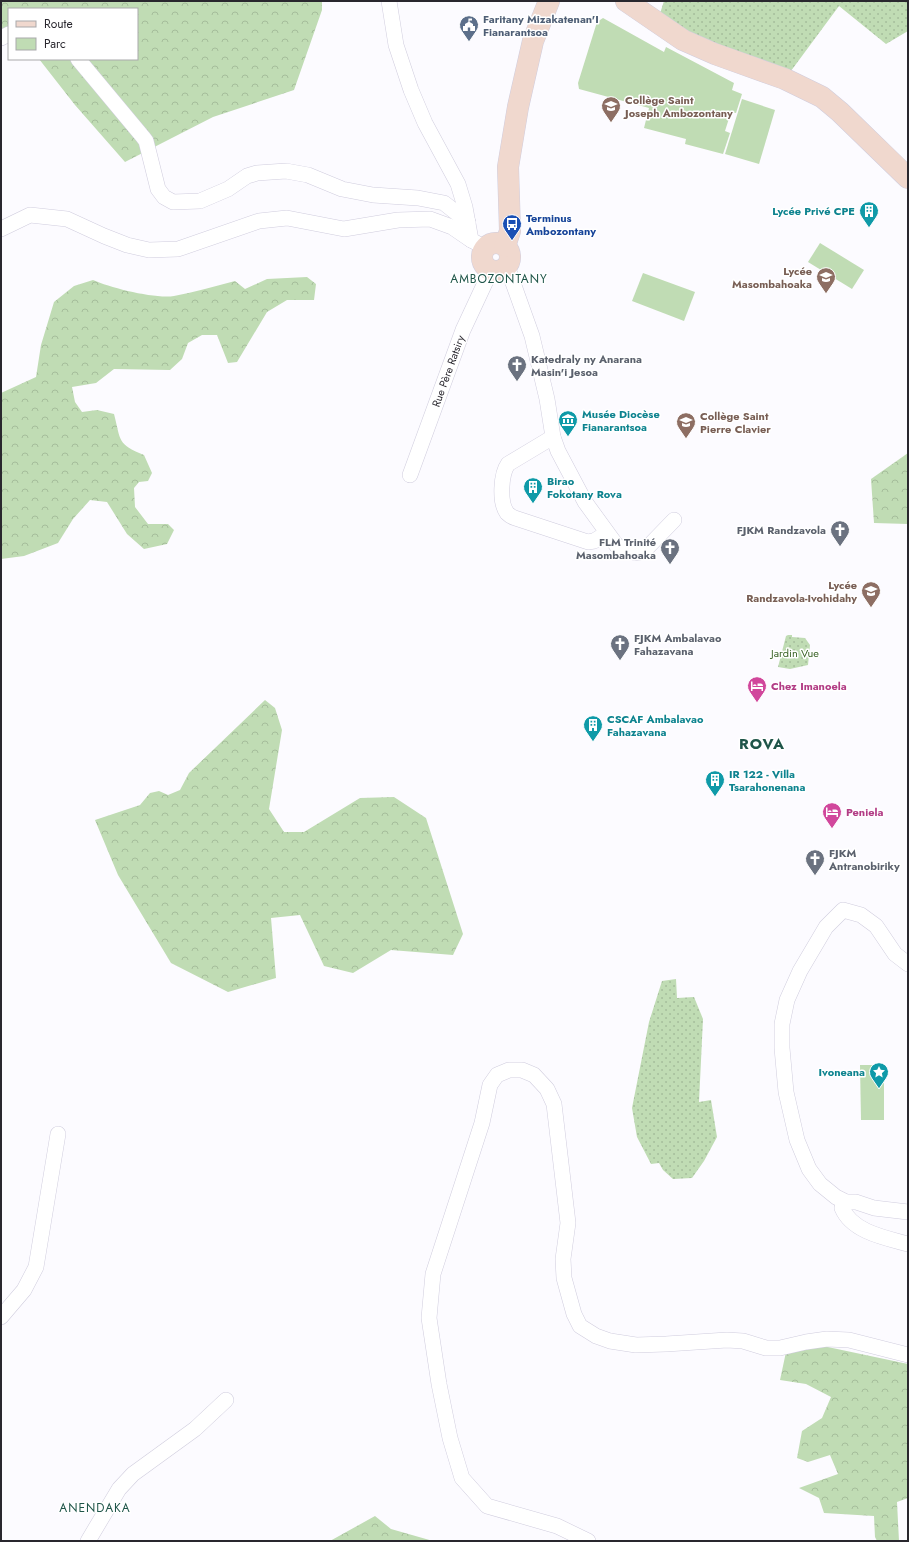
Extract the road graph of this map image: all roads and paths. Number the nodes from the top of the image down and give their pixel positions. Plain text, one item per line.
1 (389, 1) edge
2 (549, 1) edge
3 (626, 1) edge
4 (79, 60) edge
5 (908, 178) edge
6 (468, 222) junction
7 (1, 229) edge
8 (492, 254) junction
9 (553, 437) junction
10 (410, 475) dead end
11 (674, 520) dead end
12 (607, 532) junction
13 (908, 964) edge
14 (58, 1134) dead end
15 (846, 1202) junction
16 (908, 1212) edge
17 (908, 1244) edge
18 (1, 1316) edge
19 (908, 1355) edge
20 (226, 1400) dead end
21 (88, 1541) edge
22 (588, 1541) edge

1 - 6 street
2 - 8 street
3 - 5 street
4 - 6 street
6 - 8 street
7 - 8 street
8 - 9 street
8 - 10 street, Rue Père Ratsiry
9 - 12 street
9 - 12 street
11 - 12 street
13 - 15 street
14 - 18 street
15 - 16 street
15 - 17 street
19 - 22 street
20 - 21 street

